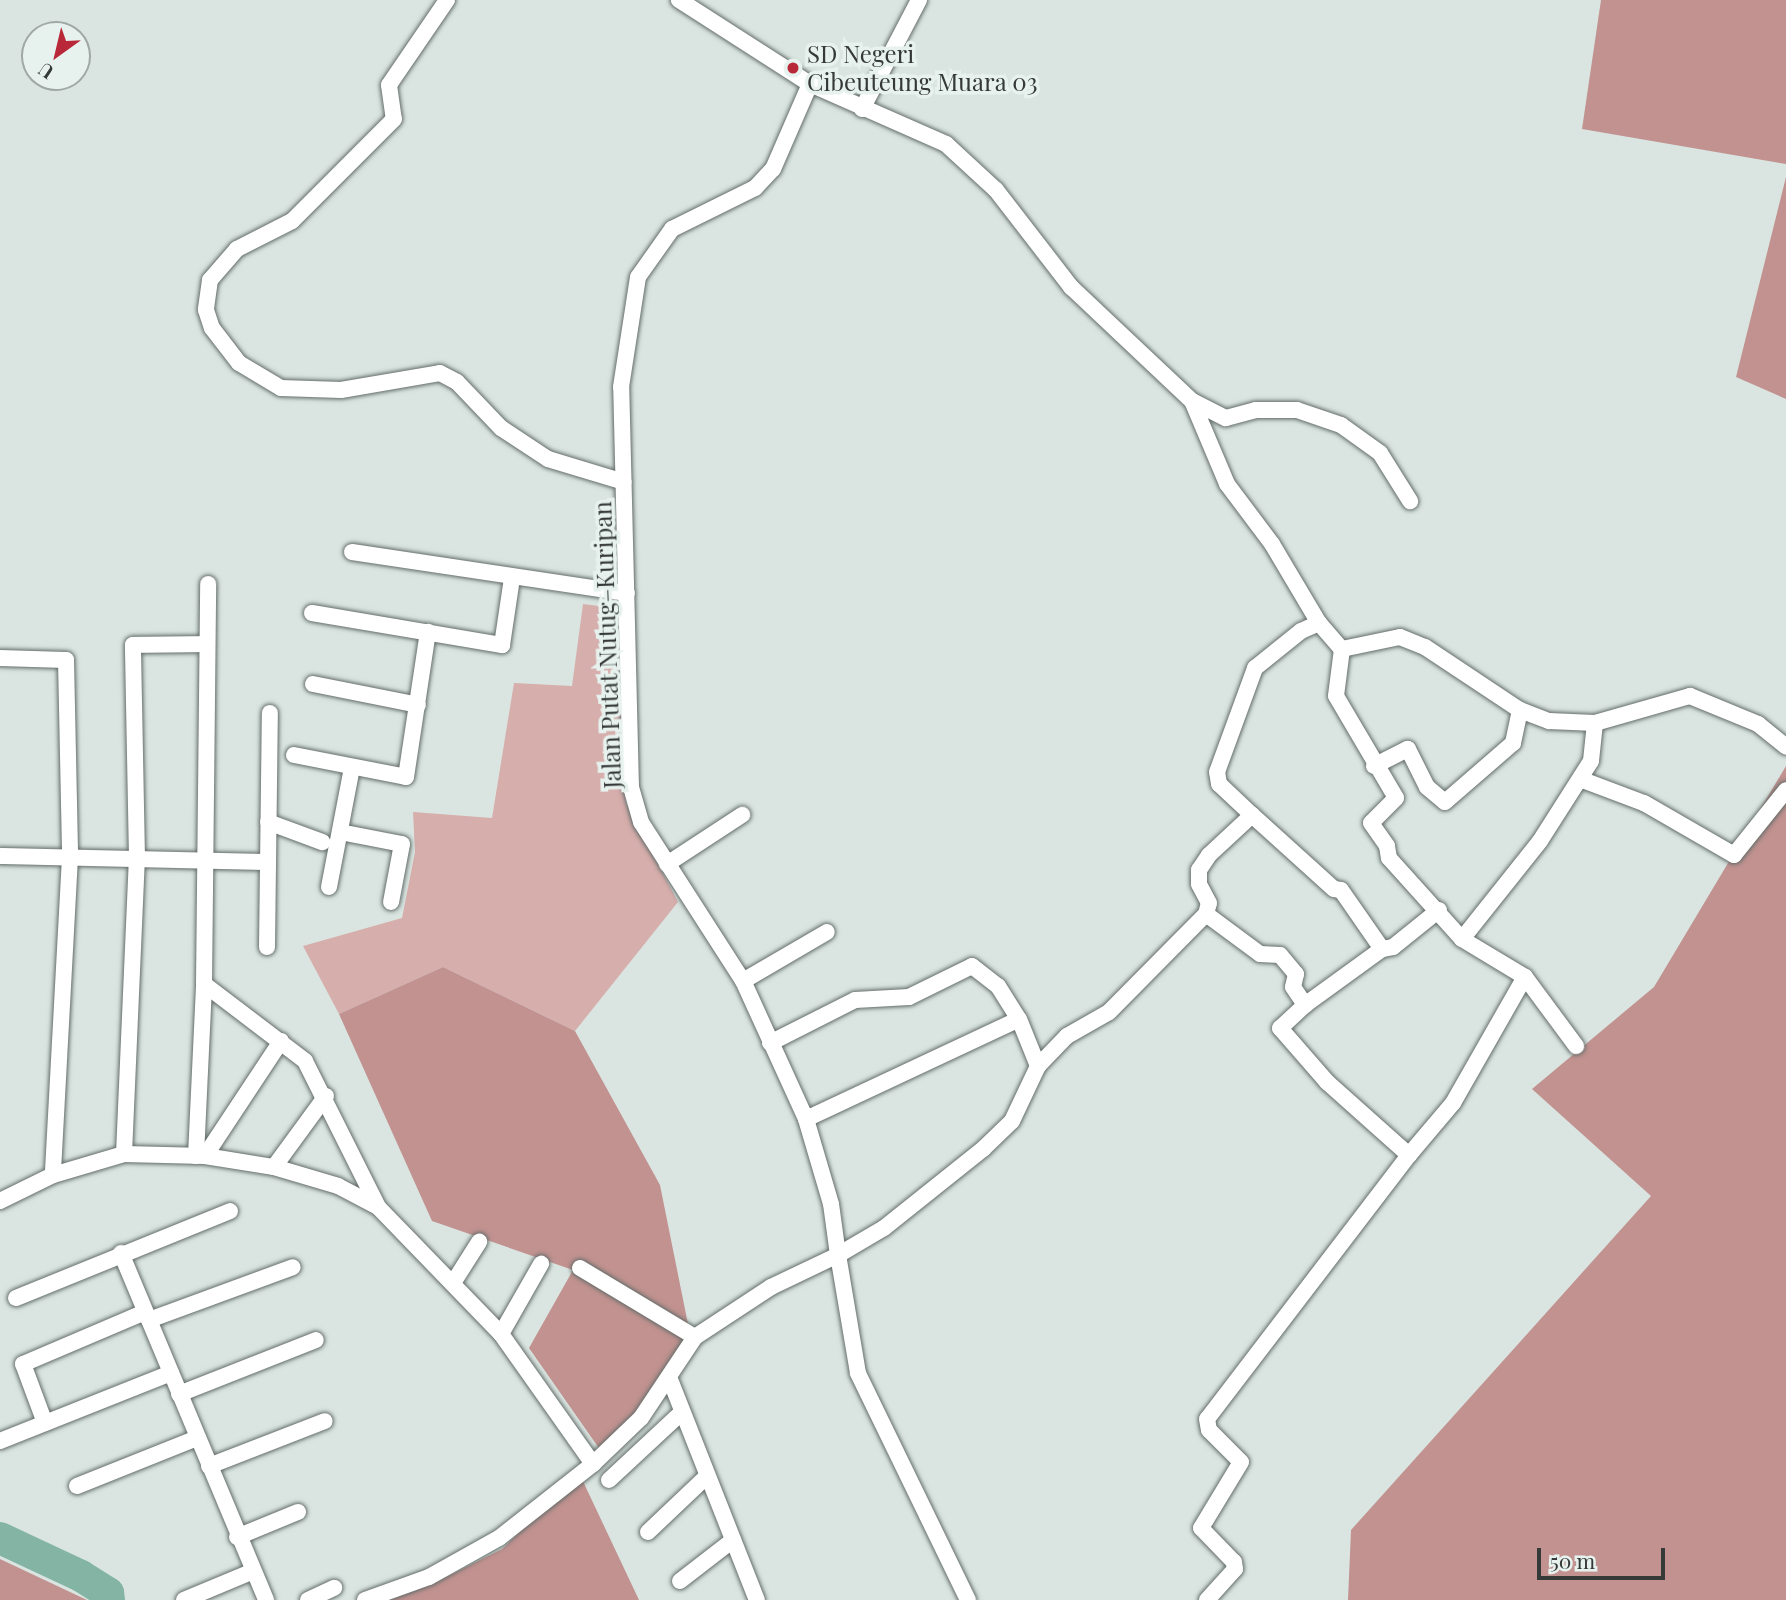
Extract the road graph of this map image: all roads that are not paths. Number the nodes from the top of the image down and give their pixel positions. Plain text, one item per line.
1 (447, 0) edge
2 (679, 0) edge
3 (919, 0) edge
4 (810, 84) junction
5 (862, 109) junction
6 (1192, 401) junction
7 (624, 482) junction
8 (1410, 501) dead end
9 (352, 552) dead end
10 (512, 579) junction
11 (208, 584) dead end
12 (627, 593) junction
13 (312, 613) dead end
14 (1319, 623) junction
15 (428, 632) junction
16 (204, 644) junction
17 (1342, 649) junction
18 (0, 659) edge
19 (313, 684) dead end
20 (418, 705) junction
21 (1520, 710) junction
22 (270, 713) dead end
23 (1595, 723) junction
24 (1786, 747) edge
25 (294, 755) dead end
26 (1374, 766) junction
27 (352, 767) junction
28 (1580, 779) junction
29 (1786, 790) edge
30 (742, 815) dead end
31 (1252, 815) junction
32 (268, 822) junction
33 (340, 832) junction
34 (322, 842) dead end
35 (0, 856) edge
36 (70, 857) junction
37 (137, 859) junction
38 (202, 860) junction
39 (268, 862) junction
40 (667, 864) junction
41 (329, 887) dead end
42 (391, 902) dead end
43 (1439, 910) junction
44 (1206, 914) junction
45 (827, 932) dead end
46 (1462, 939) junction
47 (267, 947) dead end
48 (1382, 949) junction
49 (1525, 977) junction
50 (743, 981) junction
51 (204, 984) junction
52 (1306, 1005) junction
53 (1019, 1018) junction
54 (281, 1041) junction
55 (770, 1043) junction
56 (1576, 1046) dead end
57 (1038, 1066) junction
58 (326, 1096) junction
59 (806, 1119) junction
60 (124, 1154) junction
61 (1409, 1155) junction
62 (200, 1156) junction
63 (274, 1167) junction
64 (53, 1175) junction
65 (0, 1201) edge
66 (378, 1207) junction
67 (230, 1212) dead end
68 (479, 1242) dead end
69 (121, 1253) junction
70 (838, 1255) junction
71 (541, 1264) dead end
72 (293, 1267) dead end
73 (580, 1268) dead end
74 (453, 1283) junction
75 (16, 1298) dead end
76 (147, 1316) junction
77 (501, 1334) junction
78 (695, 1337) junction
79 (316, 1340) dead end
80 (171, 1373) junction
81 (669, 1377) junction
82 (179, 1394) junction
83 (682, 1412) junction
84 (325, 1421) dead end
85 (45, 1423) junction
86 (197, 1438) junction
87 (0, 1441) edge
88 (593, 1464) junction
89 (209, 1466) junction
90 (707, 1476) junction
91 (609, 1479) dead end
92 (77, 1486) dead end
93 (298, 1512) dead end
94 (648, 1532) dead end
95 (237, 1537) junction
96 (733, 1540) junction
97 (251, 1573) junction
98 (680, 1581) dead end
99 (334, 1588) dead end
100 (184, 1600) edge
101 (265, 1600) edge
102 (308, 1600) edge
103 (365, 1600) edge
104 (757, 1600) edge
105 (968, 1600) edge
106 (1207, 1600) edge

1 - 7 street
2 - 4 street
3 - 5 street
4 - 5 street
4 - 7 street, Jalan Putat Nutug–Kuripan
5 - 6 street
6 - 8 street
6 - 14 street
7 - 12 street, Jalan Putat Nutug–Kuripan
9 - 10 street
10 - 12 street
10 - 15 street
11 - 16 street
12 - 40 street, Jalan Putat Nutug–Kuripan
13 - 15 street
14 - 17 street
14 - 31 street
15 - 20 street
16 - 37 street
16 - 38 street
17 - 21 street
17 - 26 street
18 - 36 street
19 - 20 street
20 - 27 street
21 - 23 street
21 - 26 street
22 - 32 street
23 - 24 street
23 - 28 street
25 - 27 street
26 - 43 street
27 - 33 street
28 - 29 street
28 - 46 street
30 - 40 street
31 - 44 street
31 - 48 street
32 - 34 street
32 - 39 street
33 - 41 street
33 - 42 street
35 - 36 street
36 - 37 street
36 - 64 street
37 - 38 street
37 - 60 street
38 - 39 street
38 - 51 street
39 - 47 street
40 - 50 street, Jalan Putat Nutug–Kuripan
43 - 46 street
43 - 48 street
44 - 52 street
44 - 57 street
45 - 50 street
46 - 49 street
48 - 52 street
49 - 56 street
49 - 61 street
50 - 55 street, Jalan Putat Nutug–Kuripan
51 - 54 street
51 - 62 street
52 - 61 street
53 - 55 street
53 - 57 street
53 - 59 street
54 - 58 street
54 - 62 street
55 - 59 street, Jalan Putat Nutug–Kuripan
57 - 70 street
58 - 63 street
58 - 66 street
59 - 70 street, Jalan Putat Nutug–Kuripan
60 - 62 street
60 - 64 street
61 - 106 street
62 - 63 street
63 - 66 street
64 - 65 street
66 - 74 street
67 - 69 street
68 - 74 street
69 - 75 street
69 - 76 street
70 - 78 street
70 - 105 street, Jalan Putat Nutug–Kuripan
71 - 77 street
72 - 76 street
73 - 78 street
74 - 77 street
76 - 80 street
76 - 85 street
77 - 88 street
78 - 81 street
79 - 82 street
80 - 82 street
80 - 85 street
81 - 83 street
81 - 88 street
82 - 86 street
83 - 90 street
83 - 91 street
84 - 89 street
85 - 87 street
86 - 89 street
86 - 92 street
88 - 103 street
89 - 95 street
90 - 94 street
90 - 96 street
93 - 95 street
95 - 97 street
96 - 98 street
96 - 104 street
97 - 100 street
97 - 101 street
99 - 102 street

